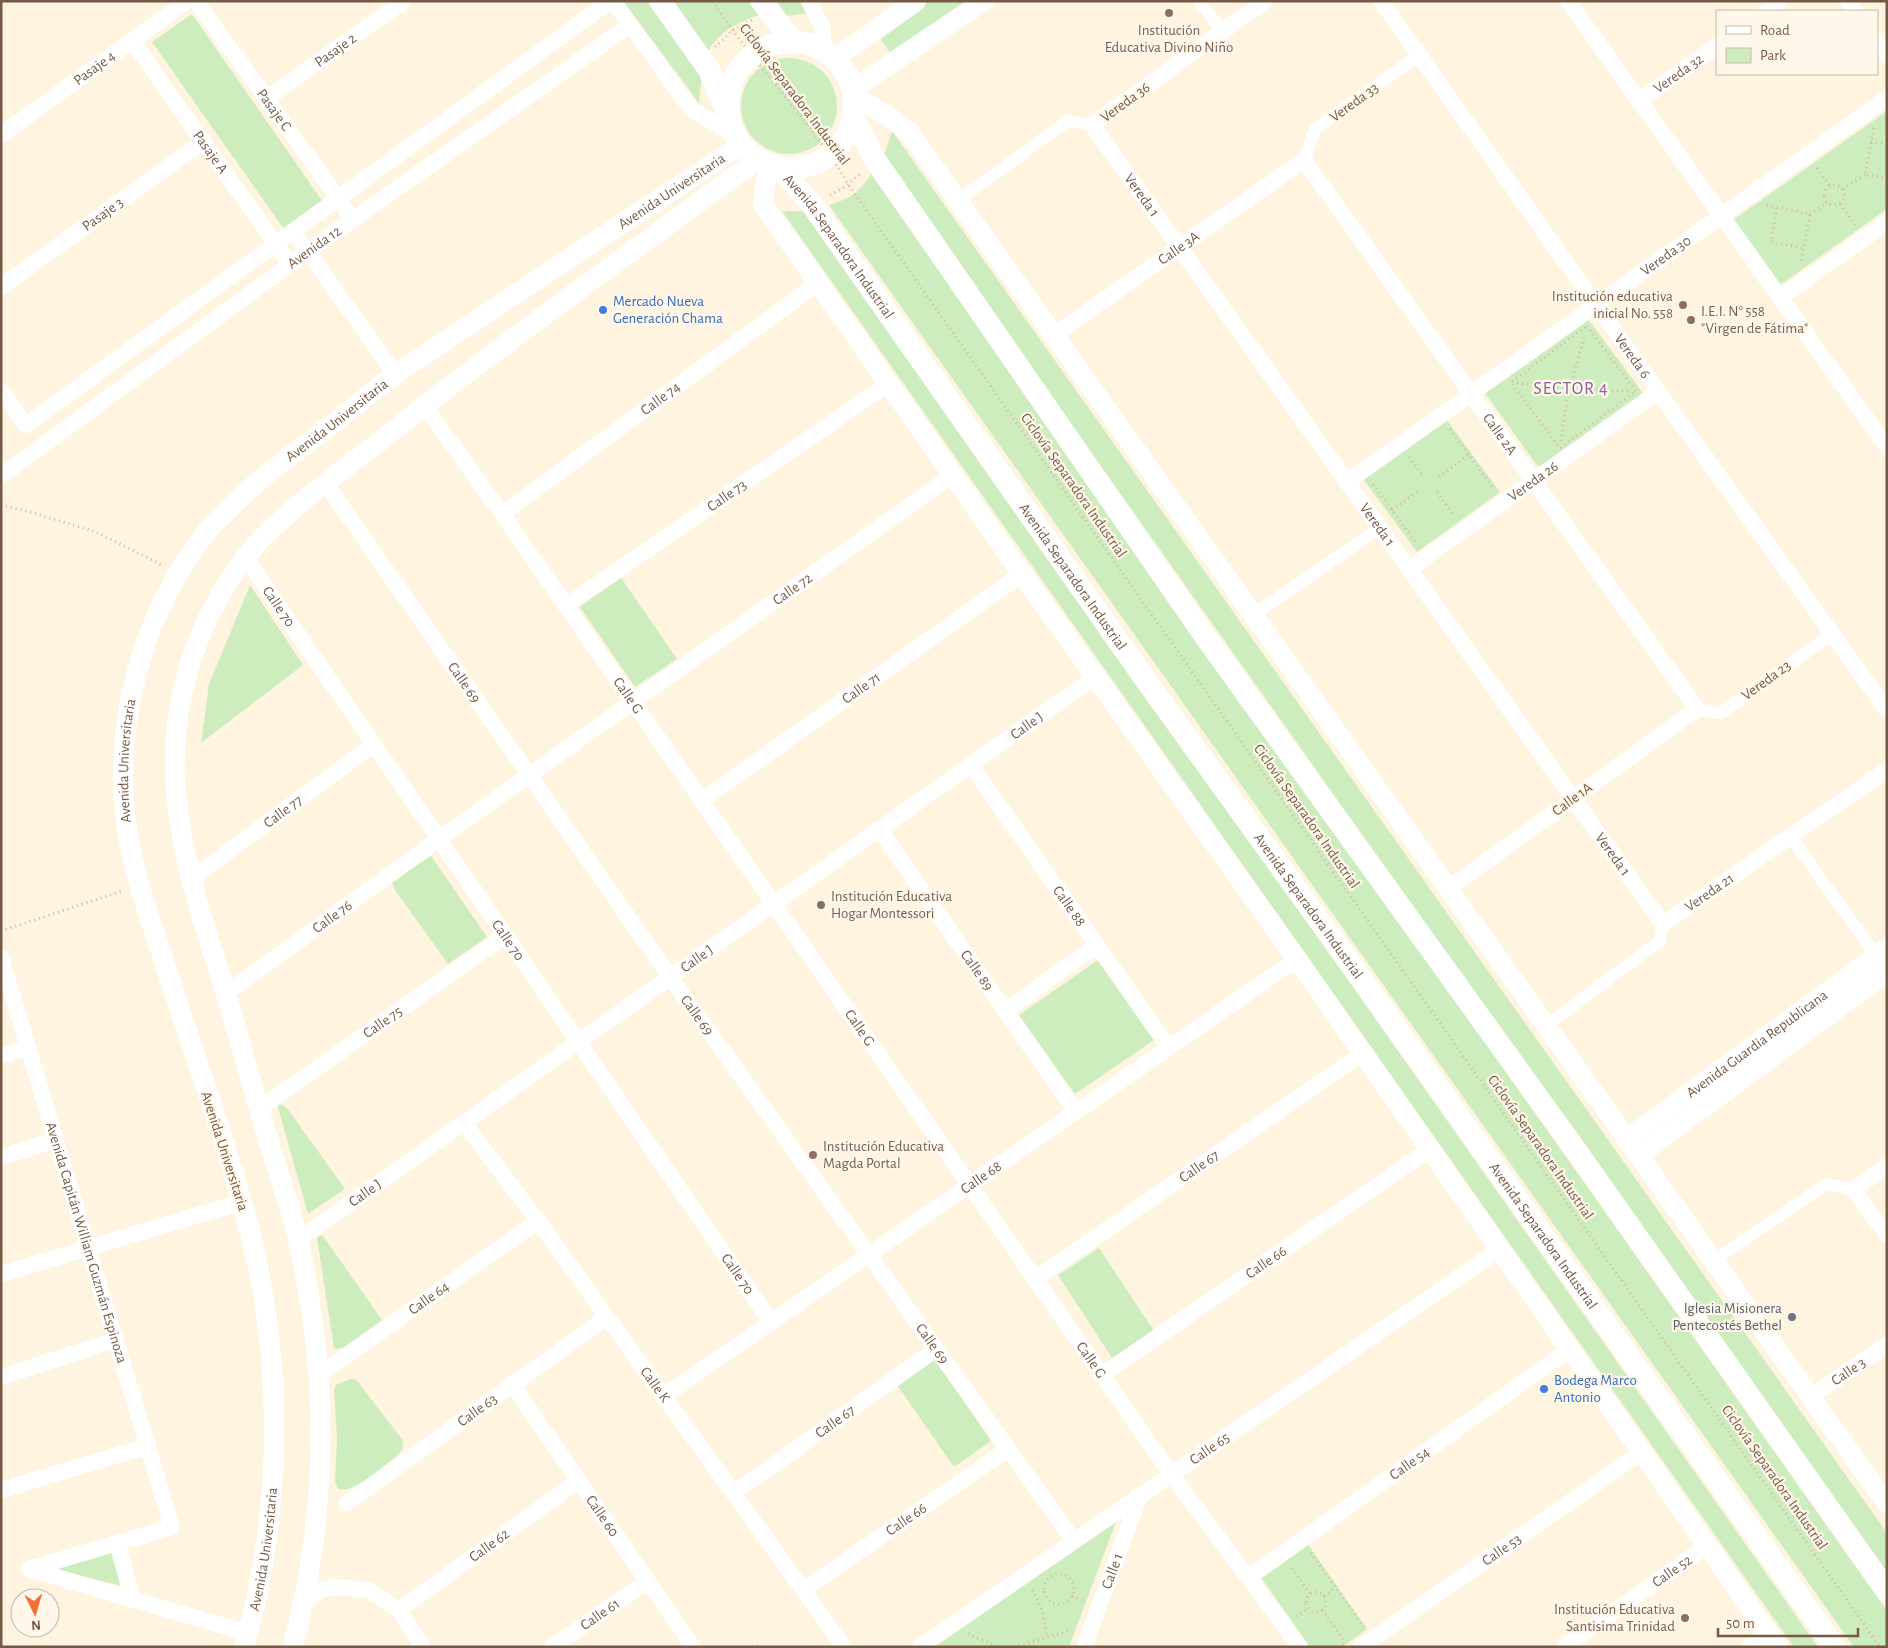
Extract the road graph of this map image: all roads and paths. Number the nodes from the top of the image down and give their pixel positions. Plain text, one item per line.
1 (187, 1) edge
2 (196, 1) edge
3 (404, 1) edge
4 (612, 1) edge
5 (660, 1) edge
6 (712, 1) edge
7 (809, 1) edge
8 (916, 1) edge
9 (984, 1) edge
10 (1200, 1) edge
11 (1265, 1) edge
12 (1381, 1) edge
13 (1568, 1) edge
14 (1780, 1) edge
15 (766, 6) edge
16 (1767, 10) edge
17 (630, 25) junction
18 (733, 30) junction
19 (1222, 32) junction
20 (132, 41) junction
21 (793, 42) junction
22 (1878, 42) edge
23 (1716, 47) edge
24 (829, 55) junction
25 (1419, 55) junction
26 (1887, 55) edge
27 (752, 56) junction
28 (701, 59) junction
29 (854, 92) junction
30 (1887, 98) edge
31 (266, 99) junction
32 (1639, 101) junction
33 (854, 118) junction
34 (1092, 125) junction
35 (1867, 130) dead end
36 (1, 135) edge
37 (204, 142) junction
38 (1871, 142) junction
39 (1887, 144) edge
40 (752, 148) junction
41 (831, 155) junction
42 (874, 158) junction
43 (1304, 160) junction
44 (1822, 161) dead end
45 (1865, 175) junction
46 (1887, 178) edge
47 (848, 184) junction
48 (1830, 186) junction
49 (1843, 190) junction
50 (338, 198) junction
51 (1769, 198) dead end
52 (957, 201) junction
53 (810, 202) junction
54 (1827, 203) junction
55 (1840, 204) junction
56 (1777, 207) junction
57 (1810, 214) junction
58 (1721, 216) junction
59 (353, 219) junction
60 (1864, 220) dead end
61 (1886, 224) edge
62 (1856, 225) junction
63 (294, 231) junction
64 (1848, 231) dead end
65 (276, 244) junction
66 (1179, 247) junction
67 (1803, 248) junction
68 (308, 251) junction
69 (1808, 258) dead end
70 (290, 264) junction
71 (818, 283) junction
72 (1, 287) edge
73 (1780, 298) junction
74 (1596, 305) junction
75 (1587, 326) junction
76 (1054, 335) junction
77 (396, 375) junction
78 (1573, 377) dead end
79 (1511, 382) junction
80 (888, 384) junction
81 (1558, 388) dead end
82 (1582, 389) dead end
83 (1, 390) edge
84 (1636, 391) junction
85 (1658, 392) junction
86 (1471, 394) junction
87 (1567, 399) dead end
88 (424, 405) junction
89 (1446, 423) dead end
90 (1887, 447) edge
91 (1406, 452) dead end
92 (1563, 453) junction
93 (1469, 455) junction
94 (1422, 475) dead end
95 (1, 476) edge
96 (952, 476) junction
97 (1439, 477) dead end
98 (1369, 479) dead end
99 (1534, 481) junction
100 (1347, 482) junction
101 (326, 484) junction
102 (1420, 490) dead end
103 (1495, 491) dead end
104 (1437, 492) dead end
105 (1, 505) edge
106 (1392, 510) junction
107 (502, 514) junction
108 (1456, 520) dead end
109 (1380, 528) junction
110 (1419, 546) dead end
111 (245, 558) junction
112 (1409, 569) junction
113 (178, 574) junction
114 (1022, 574) junction
115 (566, 606) junction
116 (1254, 615) junction
117 (1832, 634) junction
118 (1095, 677) junction
119 (632, 702) junction
120 (1697, 709) junction
121 (1887, 710) edge
122 (374, 744) junction
123 (970, 765) junction
124 (1887, 770) edge
125 (529, 775) junction
126 (1573, 799) junction
127 (701, 801) junction
128 (879, 829) junction
129 (1790, 836) junction
130 (440, 839) junction
131 (191, 879) junction
132 (139, 885) junction
133 (1448, 889) junction
134 (774, 904) junction
135 (1663, 924) junction
136 (1, 931) edge
137 (506, 935) junction
138 (1097, 945) junction
139 (1, 957) edge
140 (1297, 959) junction
141 (1884, 964) edge
142 (670, 977) junction
143 (225, 992) junction
144 (1005, 1011) junction
145 (1546, 1026) junction
146 (579, 1042) junction
147 (28, 1047) junction
148 (1169, 1048) junction
149 (1363, 1053) junction
150 (1, 1056) edge
151 (259, 1109) junction
152 (1076, 1112) junction
153 (464, 1123) junction
154 (56, 1140) junction
155 (1633, 1147) junction
156 (1430, 1149) junction
157 (1, 1157) edge
158 (1887, 1166) edge
159 (970, 1185) junction
160 (1854, 1190) junction
161 (242, 1202) junction
162 (538, 1221) junction
163 (1887, 1236) edge
164 (298, 1240) junction
165 (88, 1248) junction
166 (1500, 1249) junction
167 (868, 1255) junction
168 (1713, 1261) junction
169 (1, 1274) edge
170 (1035, 1279) junction
171 (607, 1317) junction
172 (771, 1322) junction
173 (116, 1340) junction
174 (1887, 1345) edge
175 (936, 1349) junction
176 (1570, 1350) junction
177 (318, 1375) junction
178 (1102, 1375) junction
179 (1, 1377) edge
180 (512, 1384) junction
181 (664, 1396) junction
182 (1810, 1397) junction
183 (148, 1446) junction
184 (1008, 1449) junction
185 (1642, 1452) junction
186 (1171, 1474) junction
187 (578, 1480) junction
188 (1, 1490) edge
189 (733, 1492) junction
190 (1140, 1496) junction
191 (347, 1503) dead end
192 (1887, 1504) edge
193 (1302, 1540) junction
194 (1074, 1541) junction
195 (117, 1544) junction
196 (1707, 1546) junction
197 (1283, 1554) junction
198 (1248, 1578) junction
199 (648, 1581) junction
200 (1029, 1583) dead end
201 (1336, 1587) junction
202 (803, 1590) junction
203 (1887, 1591) edge
204 (1310, 1594) junction
205 (1046, 1596) junction
206 (1072, 1596) junction
207 (1324, 1596) junction
208 (133, 1600) junction
209 (305, 1600) junction
210 (1038, 1600) junction
211 (1079, 1607) dead end
212 (1308, 1608) junction
213 (399, 1610) junction
214 (1322, 1610) junction
215 (1292, 1619) dead end
216 (1073, 1622) dead end
217 (1071, 1630) junction
218 (960, 1631) dead end
219 (1046, 1637) junction
220 (1068, 1638) dead end
221 (246, 1640) edge
222 (1773, 1640) edge
223 (1345, 1642) dead end
224 (1366, 1643) edge
225 (293, 1647) edge
226 (423, 1647) edge
227 (552, 1647) edge
228 (693, 1647) edge
229 (753, 1647) edge
230 (763, 1647) edge
231 (844, 1647) edge
232 (920, 1647) edge
233 (998, 1647) edge
234 (1014, 1647) edge
235 (1084, 1647) edge
236 (1300, 1647) edge
237 (1564, 1647) edge
238 (1749, 1647) edge
239 (1835, 1647) edge
240 (1880, 1647) edge

1 - 20 street, Pasaje 4
2 - 31 street, Pasaje C
3 - 31 street, Pasaje 2
4 - 17 street, Avenida Separadora Industrial
4 - 50 street, Avenida 12
5 - 28 main road, Avenida Separadora Industrial
6 - 18 path, Ciclovía Separadora Industrial
7 - 24 street
8 - 24 street
9 - 29 street
10 - 19 street
11 - 19 street, Vereda 36
12 - 25 street, Vereda 6
13 - 32 street
14 - 16 street
15 - 18 path
15 - 21 main road
17 - 40 street, Avenida Separadora Industrial
17 - 59 street, Avenida 12
18 - 27 path, Ciclovía Separadora Industrial
18 - 28 path
19 - 34 street, Vereda 36
20 - 36 street, Pasaje 4
20 - 37 street, Pasaje A
21 - 24 main road
21 - 27 main road
22 - 26 street
23 - 32 street, Vereda 32
24 - 29 main road
25 - 43 street, Vereda 33
25 - 74 street, Vereda 6
27 - 40 main road
27 - 41 path, Ciclovía Separadora Industrial
28 - 40 main road, Avenida Separadora Industrial
29 - 33 main road
29 - 52 street
30 - 58 street, Vereda 30
31 - 50 street, Pasaje C
32 - 58 street
33 - 41 main road
33 - 42 main road
34 - 52 street, Vereda 36
34 - 66 street, Vereda 1
35 - 38 path
37 - 65 street, Pasaje A
37 - 72 street, Pasaje 3
38 - 39 path
38 - 45 path
40 - 41 main road
40 - 53 main road, Avenida Separadora Industrial
40 - 71 street, Avenida Separadora Industrial
40 - 77 street, Avenida Universitaria
40 - 88 street, Avenida Universitaria
41 - 47 path, Ciclovía Separadora Industrial
42 - 47 path
42 - 203 main road
43 - 66 street, Calle 3A
43 - 86 street, Calle 2A
44 - 48 path
45 - 46 path
45 - 49 path
47 - 53 path
47 - 240 path, Ciclovía Separadora Industrial
48 - 49 path
48 - 54 path
49 - 55 path
50 - 59 street, Pasaje C
50 - 63 street, Avenida 12
51 - 56 path
52 - 76 street
53 - 239 main road, Avenida Separadora Industrial
54 - 55 path
54 - 57 path
55 - 62 path
56 - 57 path
56 - 67 path
57 - 67 path
58 - 73 street
58 - 74 street, Vereda 30
59 - 68 street, Avenida 12
60 - 62 path
61 - 73 street
62 - 64 path
63 - 65 street, Avenida 12
63 - 68 street
65 - 70 street, Pasaje A
65 - 83 street, Avenida 12
66 - 76 street, Calle 3A
66 - 100 street, Vereda 1
67 - 69 path
68 - 70 street, Avenida 12
68 - 77 street
70 - 95 street, Avenida 12
71 - 80 street, Avenida Separadora Industrial
71 - 107 street, Calle 74
73 - 90 street
74 - 85 street, Vereda 6
74 - 86 street, Vereda 30
75 - 78 path
75 - 79 path
75 - 84 path
76 - 116 street
77 - 113 street, Avenida Universitaria
79 - 81 path
79 - 92 path
80 - 96 street, Avenida Separadora Industrial
80 - 115 street, Calle 73
82 - 84 path
84 - 85 path
84 - 92 path
85 - 92 street, Vereda 26
85 - 117 street, Vereda 6
86 - 99 street, Calle 2A
86 - 100 street, Vereda 30
87 - 92 path
88 - 101 street, Avenida Universitaria
88 - 107 street, Calle G
89 - 93 path
91 - 94 path
92 - 99 street, Vereda 26
93 - 97 path
93 - 103 path
96 - 114 street, Avenida Separadora Industrial
96 - 119 street, Calle 72
98 - 106 path
99 - 112 street, Vereda 26
99 - 120 street, Calle 2A
100 - 109 street, Vereda 1
101 - 111 street, Avenida Universitaria
101 - 125 street, Calle 69
102 - 106 path
104 - 108 path
105 - 113 path
106 - 110 path
107 - 115 street, Calle G
109 - 112 street, Vereda 1
109 - 116 street
111 - 122 street, Calle 70
111 - 131 street, Avenida Universitaria
112 - 126 street, Vereda 1
113 - 132 street, Avenida Universitaria
114 - 118 street, Avenida Separadora Industrial
114 - 127 street, Calle 71
115 - 119 street, Calle G
116 - 133 street
117 - 120 street, Vereda 23
117 - 121 street, Vereda 6
118 - 123 street, Calle J
118 - 140 street, Avenida Separadora Industrial
119 - 125 street, Calle 72
119 - 127 street, Calle G
120 - 126 street, Calle 1A
122 - 130 street, Calle 70
122 - 131 street, Calle 77
123 - 128 street, Calle J
123 - 138 street, Calle 88
124 - 129 street, Vereda 21
125 - 130 street, Calle 76
125 - 142 street, Calle 69
126 - 133 street, Calle 1A
126 - 135 street, Vereda 1
127 - 134 street, Calle G
128 - 134 street, Calle J
128 - 144 street, Calle 89
129 - 135 street, Vereda 21
129 - 141 street
130 - 137 street, Calle 70
130 - 143 street, Calle 76
131 - 143 street, Avenida Universitaria
132 - 136 path
132 - 161 street, Avenida Universitaria
133 - 145 street
134 - 142 street, Calle J
134 - 159 street, Calle G
135 - 145 street
137 - 146 street, Calle 70
137 - 151 street, Calle 75
138 - 144 street
138 - 148 street, Calle 88
139 - 147 street, Avenida Capitán William Guzmán Espinoza
140 - 148 street, Calle 68
140 - 149 street, Avenida Separadora Industrial
141 - 155 street, Avenida Guardia Republicana
142 - 146 street, Calle J
142 - 167 street, Calle 69
143 - 151 street, Avenida Universitaria
144 - 152 street, Calle 89
145 - 155 street
146 - 153 street, Calle J
146 - 172 street, Calle 70
147 - 150 street
147 - 154 street, Avenida Capitán William Guzmán Espinoza
148 - 152 street, Calle 68
149 - 156 street, Avenida Separadora Industrial
149 - 170 street, Calle 67
151 - 164 street, Avenida Universitaria
152 - 159 street, Calle 68
153 - 162 street, Calle K
153 - 164 street, Calle J
154 - 157 street
154 - 165 street, Avenida Capitán William Guzmán Espinoza
155 - 168 street
156 - 166 street, Avenida Separadora Industrial
156 - 178 street, Calle 66
158 - 160 street
159 - 167 street, Calle 68
159 - 170 street, Calle G
160 - 163 street
160 - 168 street
161 - 165 street
161 - 221 street, Avenida Universitaria
162 - 171 street, Calle K
162 - 177 street, Calle 64
164 - 177 street, Avenida Universitaria
165 - 169 street
165 - 173 street, Avenida Capitán William Guzmán Espinoza
166 - 176 street, Avenida Separadora Industrial
166 - 186 street, Calle 65
167 - 172 street, Calle 68
167 - 175 street, Calle 69
168 - 182 street
170 - 178 street, Calle G
171 - 180 street, Calle 63
171 - 181 street, Calle K
172 - 181 street, Calle 68
173 - 179 street
173 - 183 street, Avenida Capitán William Guzmán Espinoza
174 - 182 street, Calle 3
175 - 184 street, Calle 69
175 - 189 street, Calle 67
176 - 185 street, Avenida Separadora Industrial
176 - 193 street, Calle 54
177 - 209 street, Avenida Universitaria
178 - 186 street, Calle G
180 - 187 street, Calle 60
180 - 191 street, Calle 63
181 - 189 street, Calle K
182 - 192 street
183 - 188 street
183 - 195 street, Avenida Capitán William Guzmán Espinoza
184 - 194 street, Calle 69
184 - 202 street, Calle 66
185 - 196 street, Avenida Separadora Industrial
185 - 224 street, Calle 53
186 - 190 street, Calle 65
186 - 198 street, Calle G
187 - 199 street, Calle 60
187 - 213 street, Calle 62
189 - 202 street, Calle K
190 - 194 street, Calle 65
190 - 235 street, Calle 1
193 - 197 street, Calle 54
193 - 201 path
194 - 232 street, Calle 65
195 - 208 street
195 - 208 street
196 - 222 street, Avenida Separadora Industrial
196 - 237 street, Calle 52
197 - 198 street, Calle 54
197 - 204 path
198 - 236 street, Calle G
199 - 227 street, Calle 61
199 - 228 street, Calle 60
200 - 210 path
201 - 207 path
201 - 224 path
202 - 231 street, Calle K
204 - 207 path
204 - 212 path
205 - 206 path
205 - 206 path
205 - 210 path
206 - 211 path
207 - 214 path
208 - 221 street
209 - 213 street
209 - 225 street, Avenida Universitaria
210 - 219 path
212 - 214 path
212 - 215 path
213 - 226 street
214 - 223 path
216 - 217 path
217 - 219 path
217 - 220 path
218 - 233 path
219 - 234 path
222 - 238 street
229 - 230 path

